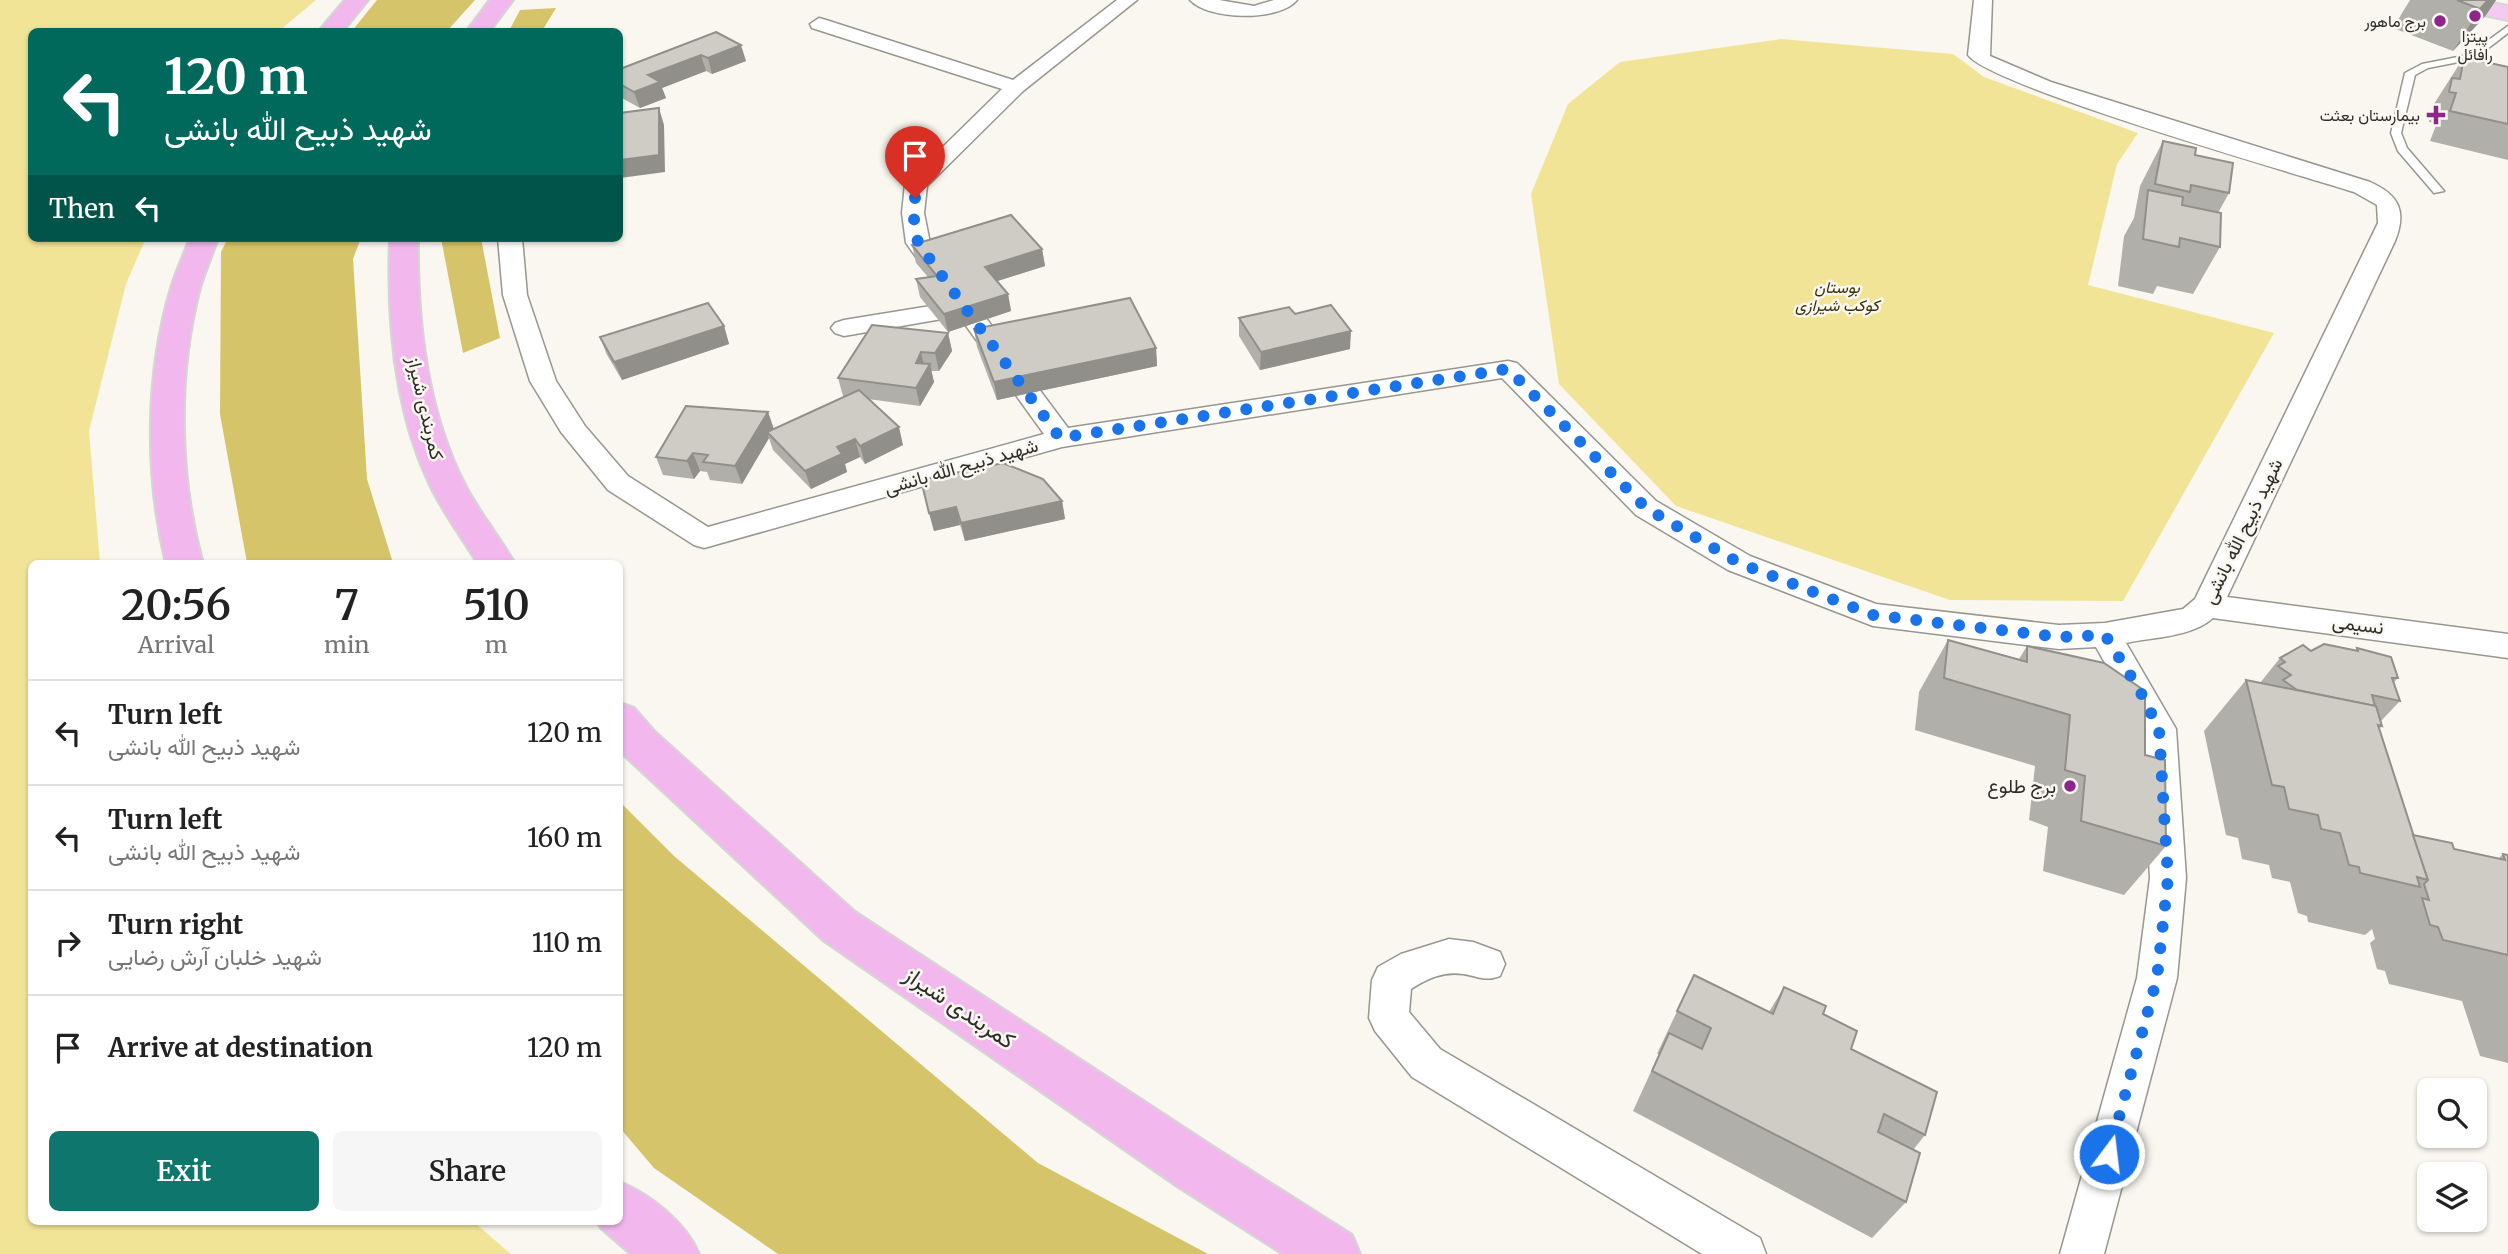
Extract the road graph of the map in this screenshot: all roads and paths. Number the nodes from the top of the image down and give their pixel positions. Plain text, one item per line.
1 (357, 0) edge
2 (502, 0) edge
3 (1128, 0) edge
4 (1199, 0) edge
5 (1287, 0) edge
6 (1983, 0) edge
7 (2444, 0) edge
8 (2508, 13) edge
9 (818, 24) dead end
10 (332, 28) edge
11 (480, 28) edge
12 (2508, 29) edge
13 (1016, 87) junction
14 (2438, 191) dead end
15 (202, 242) edge
16 (404, 242) edge
17 (510, 242) edge
18 (964, 308) junction
19 (844, 328) dead end
20 (1060, 438) junction
21 (441, 472) junction
22 (184, 560) edge
23 (466, 560) edge
24 (495, 560) edge
25 (2207, 606) junction
26 (2105, 635) junction
27 (2508, 646) edge
28 (623, 723) edge
29 (1486, 964) dead end
30 (623, 1212) edge
31 (672, 1254) edge
32 (1333, 1254) edge
33 (1744, 1254) edge
34 (2082, 1254) edge

1 - 10 highway
2 - 11 highway
3 - 13 street
4 - 5 street
6 - 25 street, شهید ذبیح الله بانشی
7 - 8 main road
9 - 13 street
12 - 14 lane
13 - 18 street
15 - 22 highway
16 - 21 highway, کمربندی شیراز
17 - 20 street, شهید ذبیح الله بانشی
18 - 19 street
18 - 20 street
20 - 26 street, شهید ذبیح الله بانشی
21 - 23 highway
21 - 24 highway, کمربندی شیراز
25 - 26 street, شهید ذبیح الله بانشی
25 - 27 street, نسیمی
26 - 34 street
28 - 32 highway, کمربندی شیراز
29 - 33 street
30 - 31 highway

